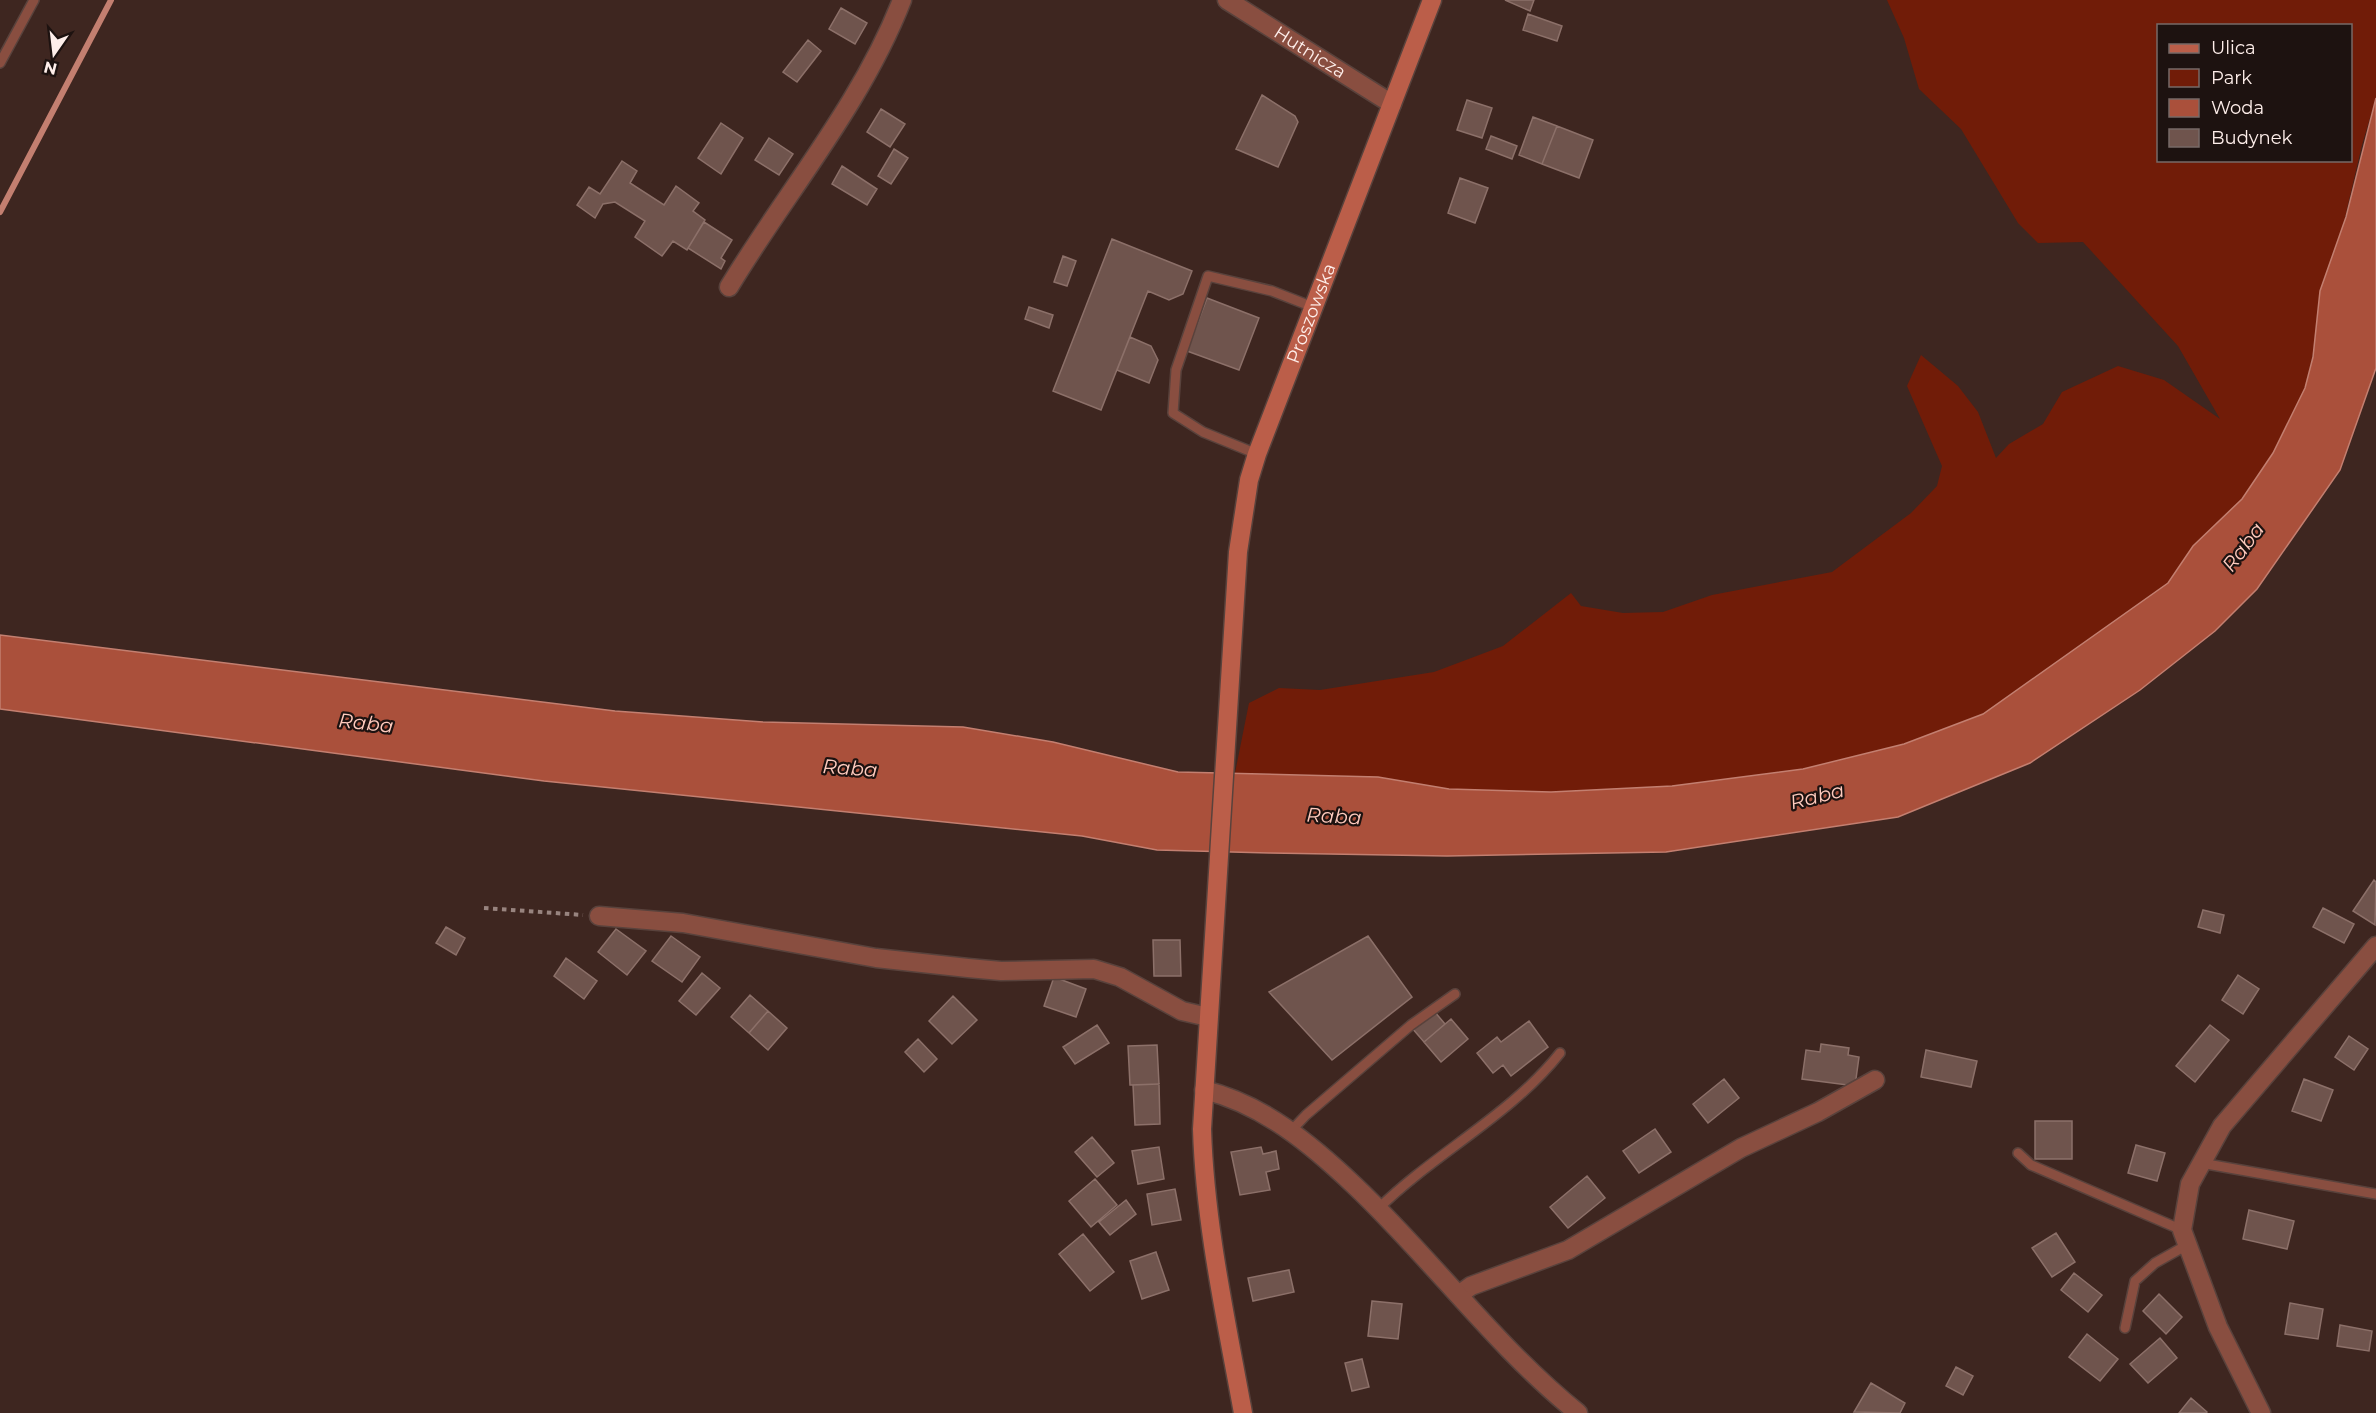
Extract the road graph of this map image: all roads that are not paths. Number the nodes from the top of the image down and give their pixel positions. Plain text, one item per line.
1 (33, 0) edge
2 (902, 0) edge
3 (1227, 0) edge
4 (1432, 0) edge
5 (0, 63) edge
6 (1392, 104) junction
7 (729, 286) dead end
8 (1313, 307) junction
9 (1257, 454) junction
10 (599, 916) road end
11 (2376, 946) edge
12 (1455, 994) dead end
13 (1208, 1017) junction
14 (1560, 1053) dead end
15 (1875, 1080) dead end
16 (1204, 1090) junction
17 (1290, 1132) junction
18 (2018, 1152) dead end
19 (2201, 1163) junction
20 (2376, 1194) edge
21 (1379, 1208) junction
22 (2185, 1238) junction
23 (1460, 1294) junction
24 (2125, 1328) dead end
25 (1244, 1413) edge
26 (1578, 1413) edge
27 (2261, 1413) edge

1 - 5 lane
2 - 7 street
3 - 6 street, Hutnicza
4 - 6 main road, Proszowska
6 - 8 main road, Proszowska
8 - 9 main road, Proszowska
8 - 9 lane
9 - 13 main road, Proszowska
10 - 13 street
11 - 19 street
12 - 17 lane
13 - 16 main road, Proszowska
14 - 21 lane
15 - 23 street
16 - 17 street
16 - 25 main road, Proszowska
17 - 21 street
18 - 22 lane
19 - 20 lane
19 - 22 street
21 - 23 street
22 - 24 lane
22 - 27 street
23 - 26 street

